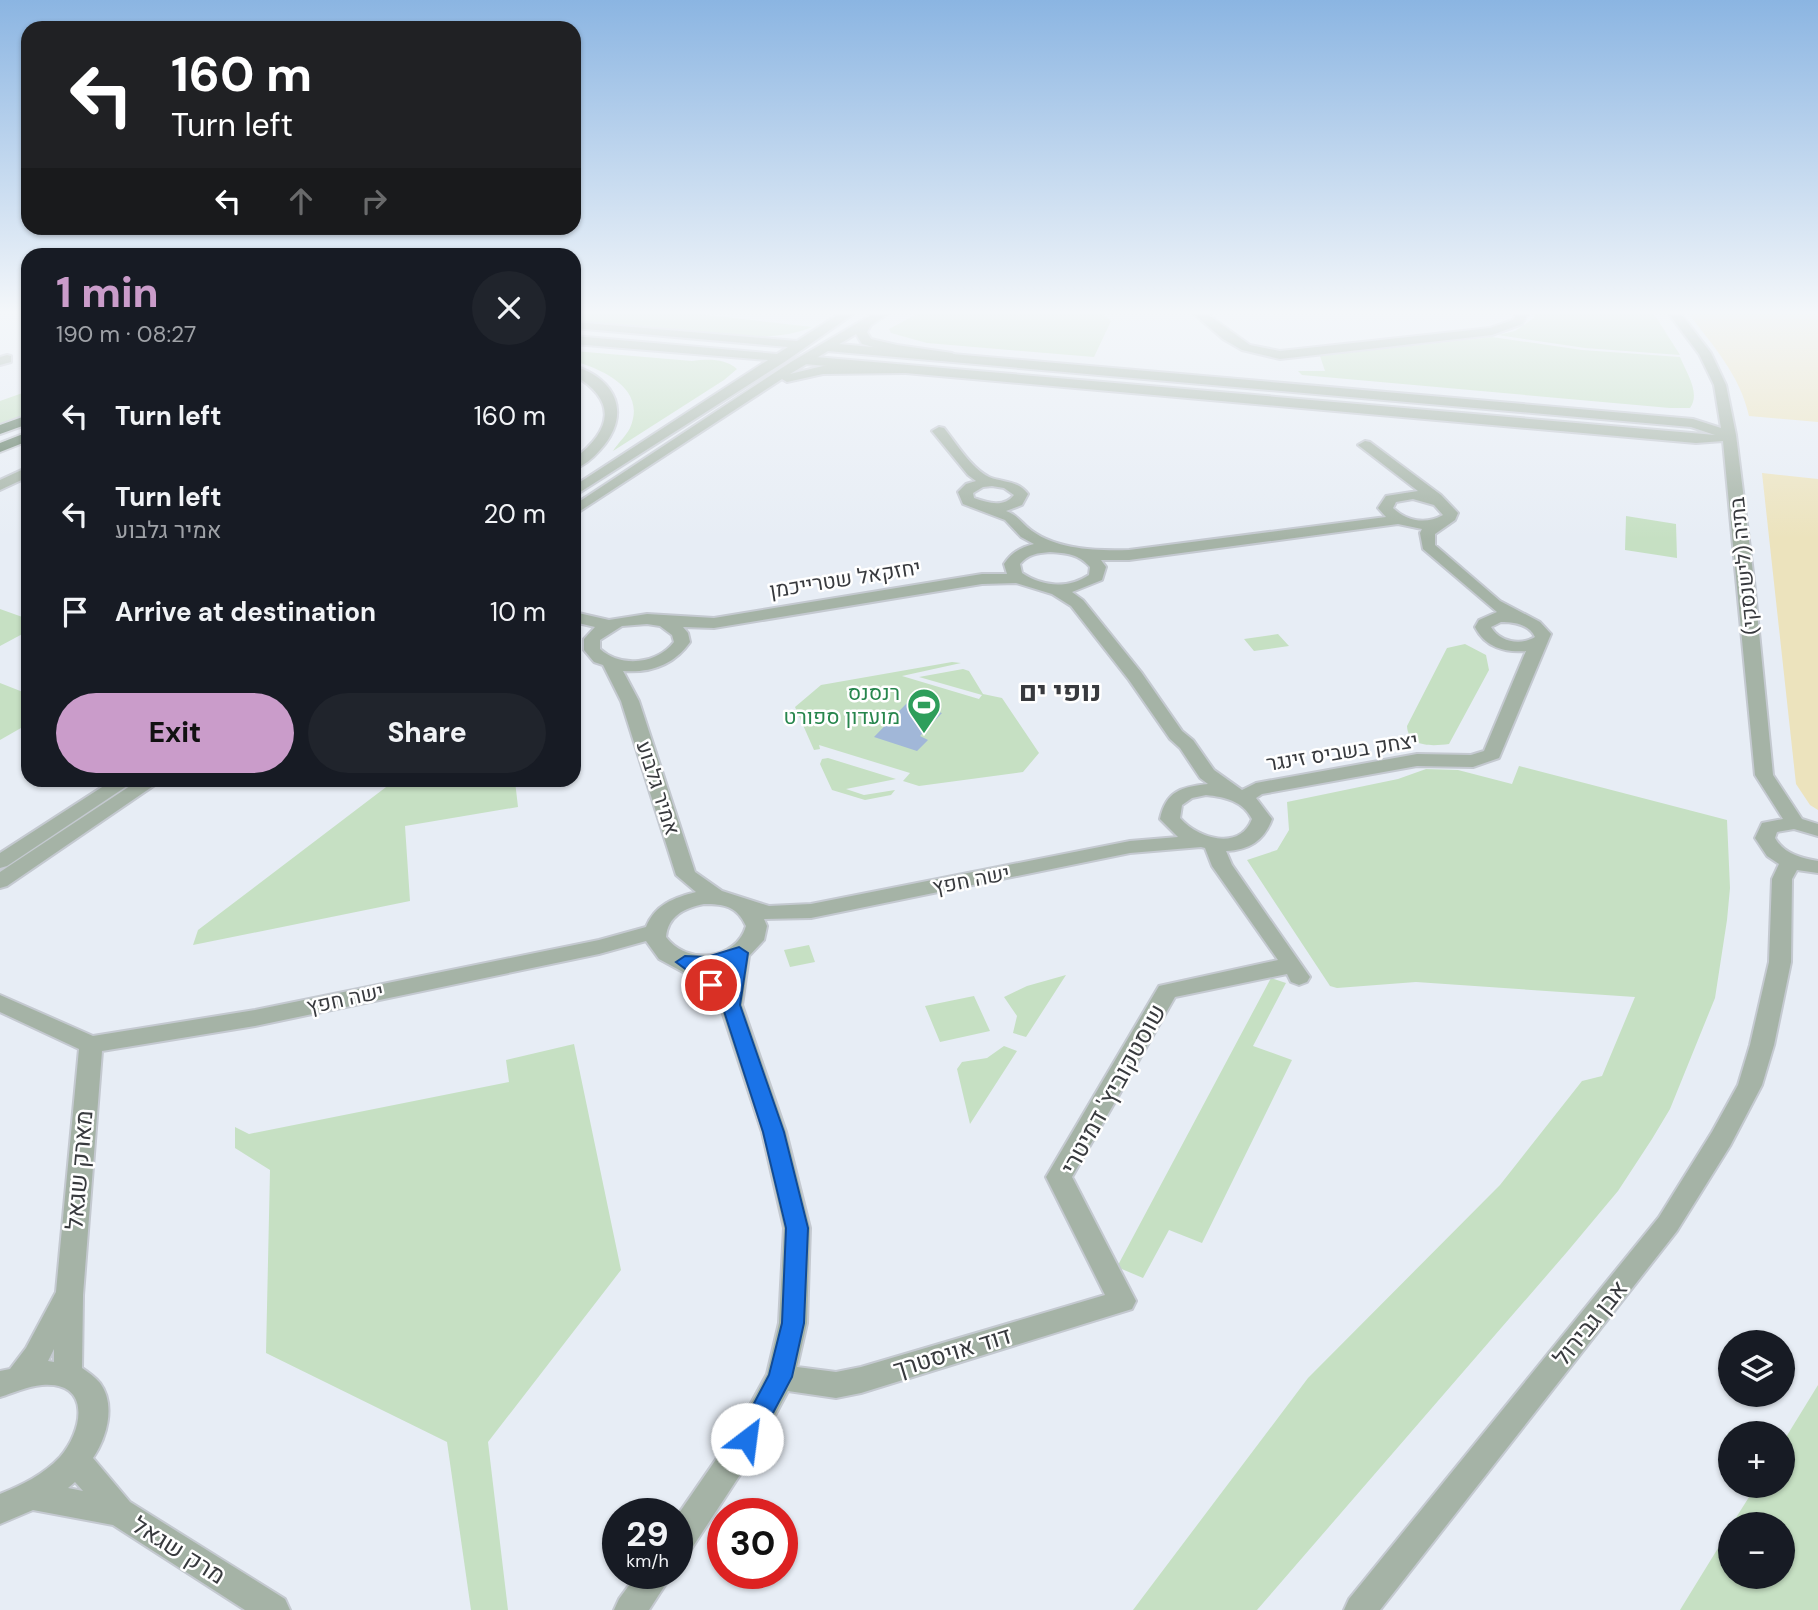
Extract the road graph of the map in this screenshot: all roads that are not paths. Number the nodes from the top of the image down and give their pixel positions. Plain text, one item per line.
1 (601, 389) edge
2 (722, 389) edge
3 (730, 389) edge
4 (761, 389) edge
5 (764, 389) edge
6 (1123, 389) edge
7 (1313, 389) edge
8 (1721, 389) edge
9 (752, 395) junction
10 (703, 407) junction
11 (21, 422) edge
12 (0, 430) edge
13 (939, 431) dead end
14 (1729, 435) junction
15 (21, 439) edge
16 (1365, 445) dead end
17 (0, 448) edge
18 (581, 460) edge
19 (1385, 461) junction
20 (21, 475) edge
21 (979, 480) junction
22 (21, 481) edge
23 (581, 487) edge
24 (0, 488) edge
25 (1396, 497) junction
26 (1445, 505) junction
27 (581, 506) edge
28 (1011, 511) junction
29 (1398, 518) junction
30 (1440, 523) junction
31 (1026, 534) junction
32 (1050, 547) junction
33 (1028, 551) junction
34 (1094, 562) junction
35 (1015, 571) junction
36 (1076, 595) junction
37 (1517, 618) junction
38 (581, 619) edge
39 (665, 622) junction
40 (714, 623) junction
41 (610, 625) junction
42 (1483, 627) junction
43 (581, 630) edge
44 (592, 639) junction
45 (681, 642) junction
46 (1539, 643) junction
47 (1504, 644) junction
48 (610, 663) junction
49 (644, 664) junction
50 (1524, 677) junction
51 (630, 701) junction
52 (1176, 735) junction
53 (116, 787) edge
54 (142, 787) edge
55 (1240, 796) junction
56 (1177, 798) junction
57 (1170, 819) junction
58 (1795, 823) junction
59 (1818, 830) edge
60 (1206, 843) junction
61 (1130, 847) junction
62 (1791, 861) junction
63 (0, 862) edge
64 (1818, 867) edge
65 (687, 875) junction
66 (0, 881) edge
67 (716, 897) junction
68 (738, 903) junction
69 (673, 907) junction
70 (811, 911) junction
71 (658, 941) junction
72 (745, 948) junction
73 (685, 962) junction
74 (4, 1002) edge
75 (731, 1005) junction
76 (90, 1045) junction
77 (69, 1295) junction
78 (1122, 1301) joint
79 (68, 1376) junction
80 (780, 1377) junction
81 (10, 1381) edge
82 (77, 1461) junction
83 (35, 1496) junction
84 (0, 1509) edge
85 (119, 1512) junction
86 (693, 1519) edge
87 (647, 1589) edge
88 (635, 1607) edge
89 (274, 1610) edge
90 (1360, 1610) edge

1 - 18 street
2 - 10 street
3 - 10 street
4 - 9 street
5 - 9 street
6 - 14 street
7 - 14 street
8 - 14 street, בתיה (לישנסקי)
9 - 27 street
10 - 23 street
11 - 12 highway
13 - 21 street
14 - 58 street, בתיה (לישנסקי)
15 - 17 highway
16 - 19 street
19 - 25 street
19 - 26 street
20 - 24 street
21 - 28 street
21 - 28 street
22 - 24 street
25 - 26 street
25 - 29 street
26 - 30 street
28 - 31 street
29 - 30 street
29 - 34 street
29 - 42 street
30 - 37 street
31 - 32 street
31 - 33 street
32 - 33 street
32 - 34 street
33 - 35 street
34 - 36 street
35 - 36 street, יחזקאל שטרייכמן
35 - 40 street, יחזקאל שטרייכמן
36 - 52 street, יחזקאל שטרייכמן
37 - 42 street
37 - 46 street
38 - 41 street
39 - 40 street, יחזקאל שטרייכמן
39 - 41 street, יחזקאל שטרייכמן
39 - 45 street
40 - 45 street, יחזקאל שטרייכמן
41 - 44 street
42 - 47 street
43 - 44 street
44 - 48 street, אמיר גלבוע
45 - 49 street
46 - 47 street
46 - 50 street, יצחק בשביס זינגר
47 - 50 street
48 - 49 street
48 - 51 street, אמיר גלבוע
49 - 51 street
50 - 55 street, יצחק בשביס זינגר
51 - 65 street, אמיר גלבוע
52 - 55 street
52 - 56 street
53 - 63 street
54 - 66 street
55 - 56 street
55 - 60 street
56 - 57 street
57 - 60 street
57 - 61 street, ישה חפץ
58 - 59 street
58 - 62 street
60 - 61 street, ישה חפץ
60 - 78 street, שוסטקוביץ' דמיטרי
61 - 70 street, ישה חפץ
62 - 64 street
62 - 90 street, אבן גבירול
65 - 67 street
65 - 69 street
67 - 68 street
67 - 69 street
68 - 70 street, ישה חפץ
68 - 72 street
69 - 71 street
70 - 72 street, ישה חפץ
71 - 73 street
71 - 76 street, ישה חפץ
72 - 73 street
72 - 75 street
73 - 75 street
74 - 76 street
75 - 80 street
76 - 77 street, מארק שגאל
77 - 79 street
77 - 81 street
78 - 80 street, דוד אויסטרך
79 - 81 street
79 - 82 street
80 - 86 street
82 - 83 street
82 - 85 street, מרק שגאל
83 - 84 street
83 - 85 street, מרק שגאל
85 - 89 street, מרק שגאל
87 - 88 street

